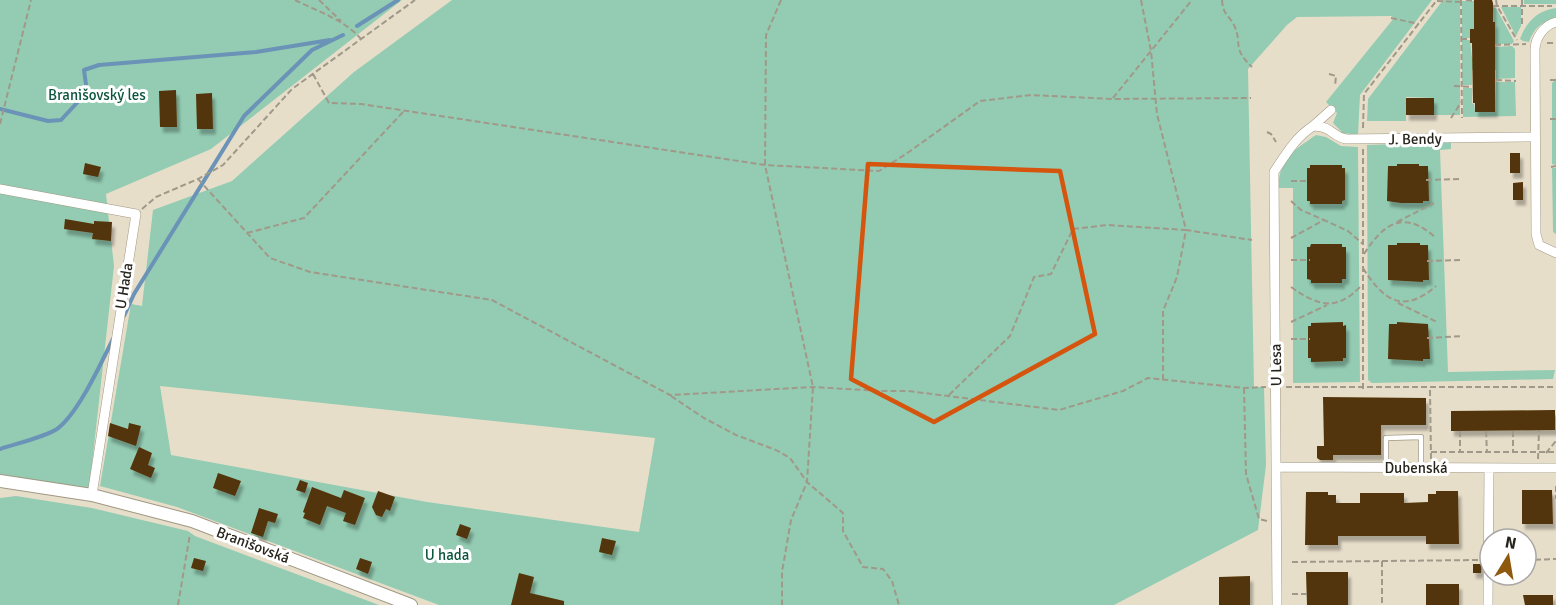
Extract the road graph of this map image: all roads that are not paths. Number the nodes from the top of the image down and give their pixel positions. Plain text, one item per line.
1 (1556, 22) edge
2 (1330, 110) dead end
3 (1313, 126) junction
4 (1535, 137) junction
5 (0, 189) edge
6 (1556, 253) edge
7 (1276, 467) junction
8 (1386, 468) junction
9 (1426, 468) junction
10 (1489, 468) junction
11 (1556, 468) edge
12 (0, 481) edge
13 (93, 495) junction
14 (411, 605) edge
15 (1277, 605) edge
16 (1488, 605) edge

1 - 4 street
2 - 3 street
3 - 4 street, J. Bendy
3 - 7 street, U Lesa
4 - 6 street
5 - 13 street, U Hada
7 - 8 street, Dubenská
7 - 15 street, U Lesa
8 - 9 street, Dubenská
8 - 9 lane
9 - 10 street, Dubenská
10 - 11 street, Dubenská
10 - 16 street
12 - 13 street, Branišovská
13 - 14 street, Branišovská

